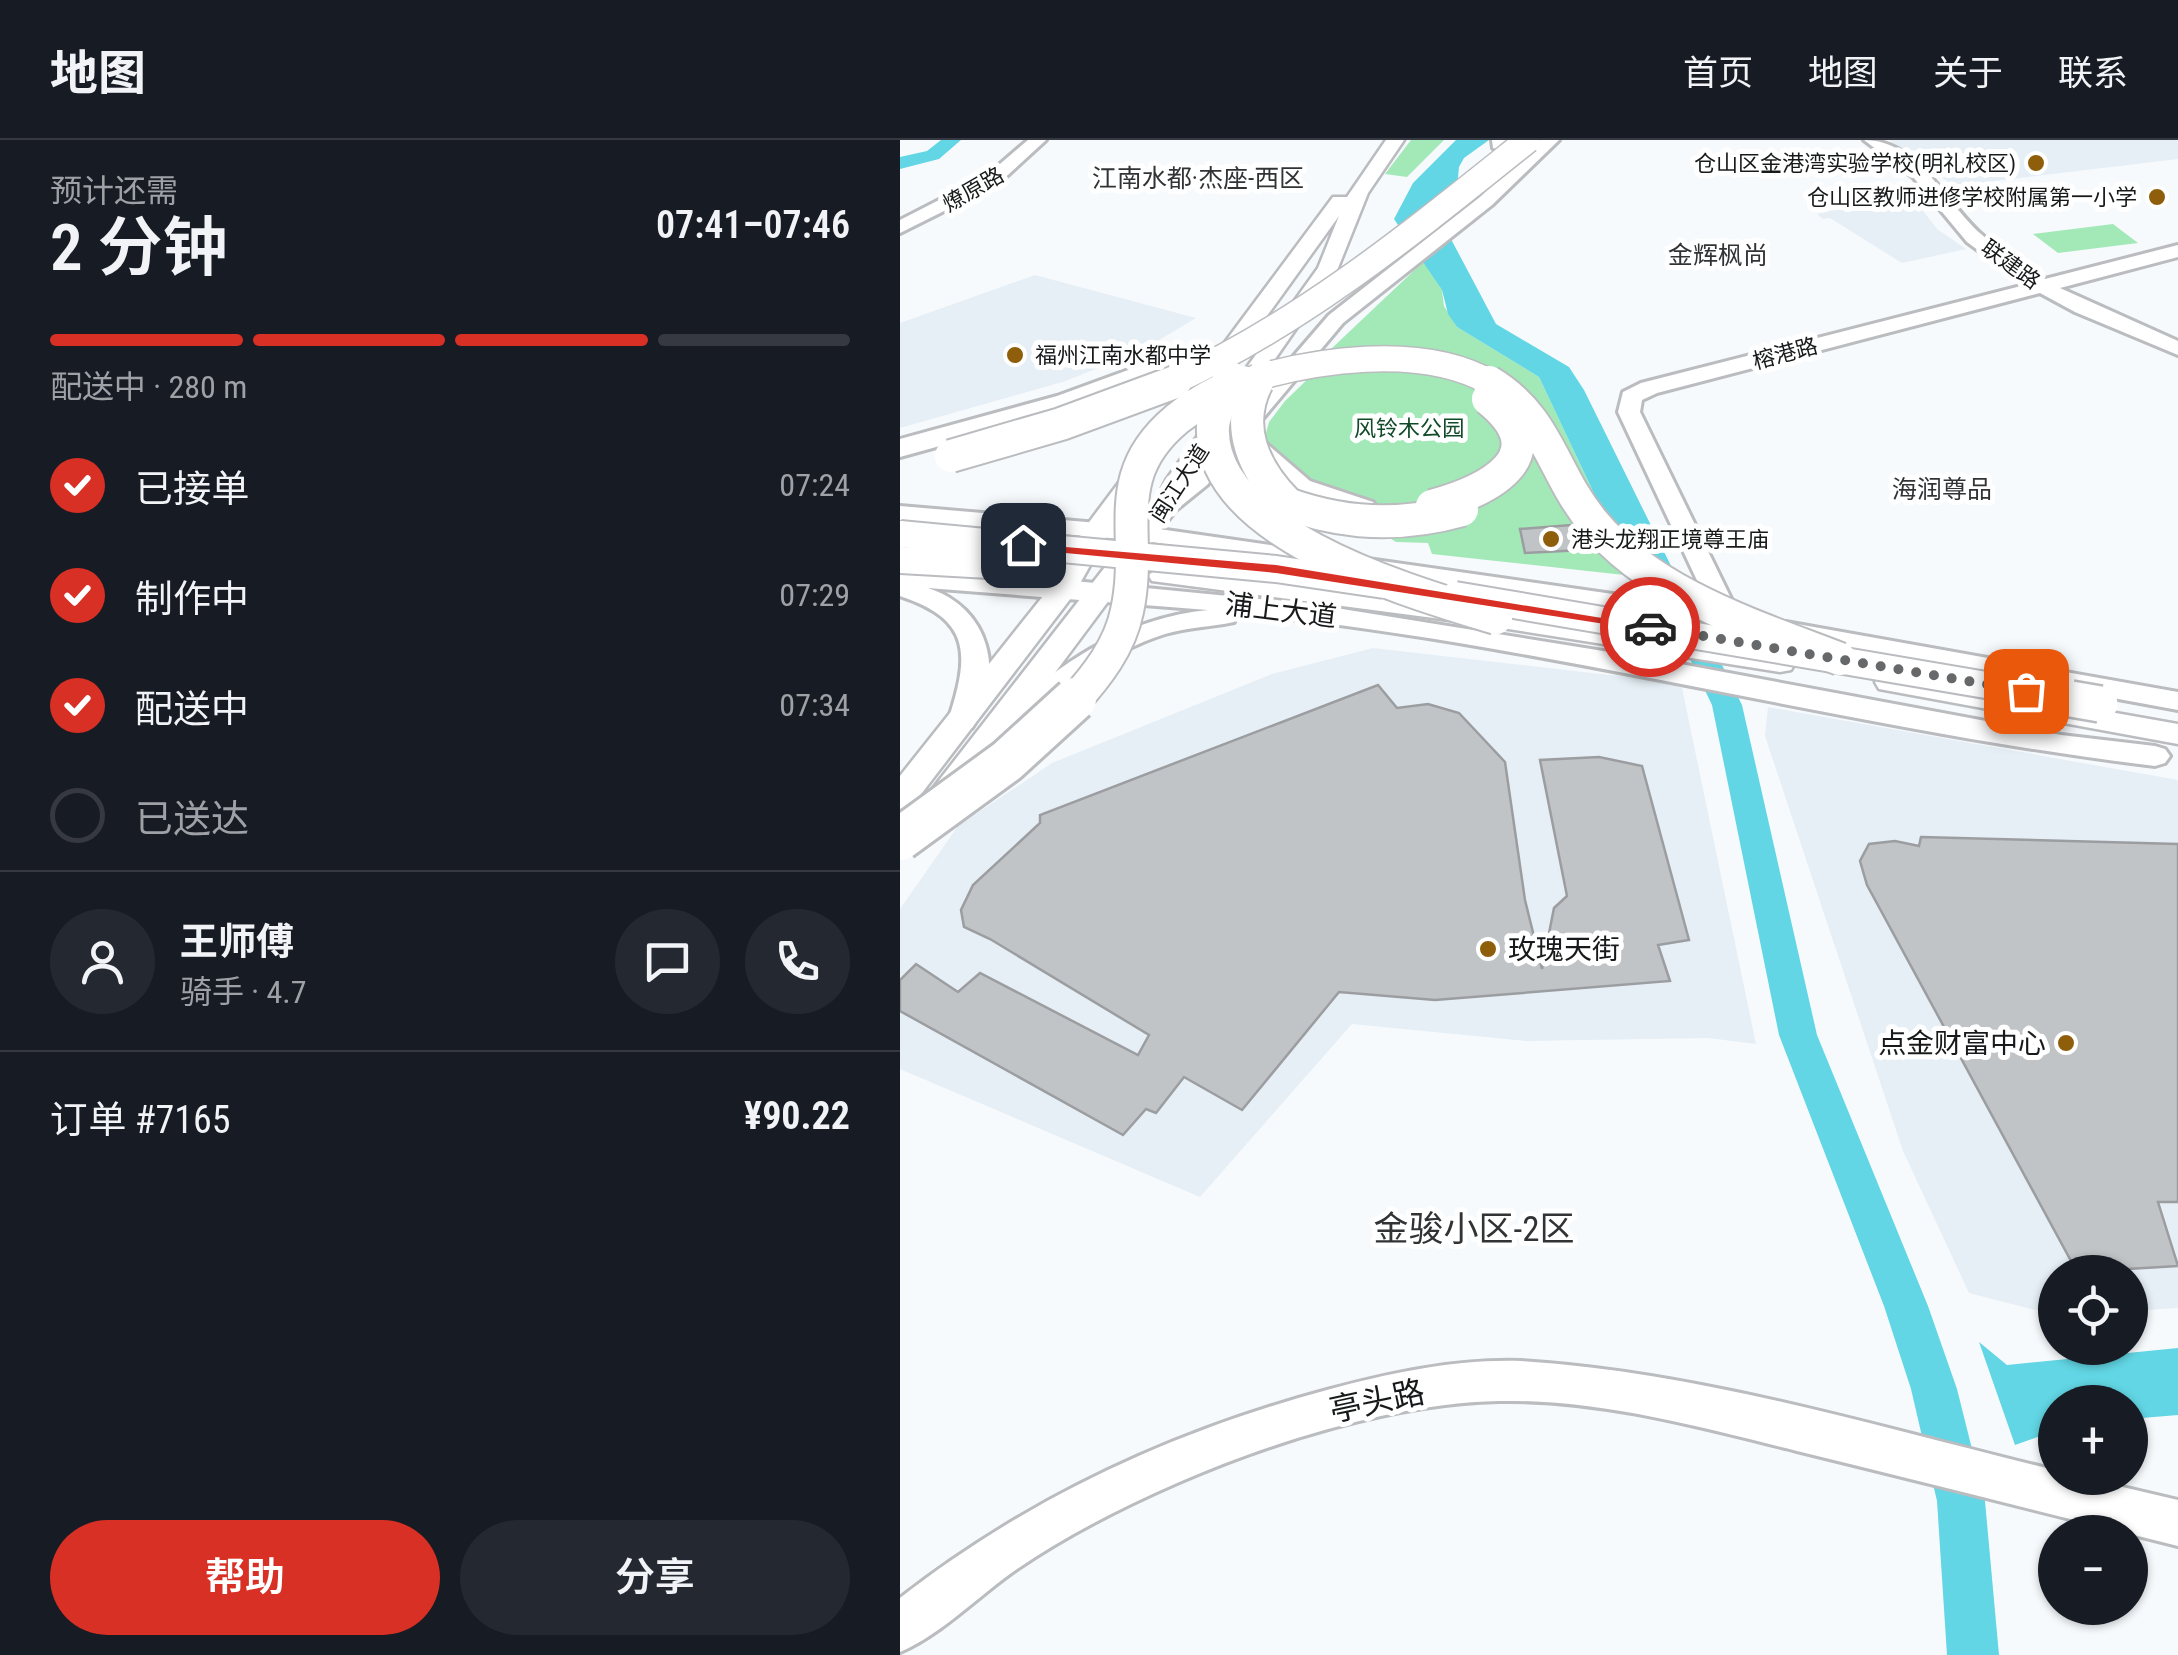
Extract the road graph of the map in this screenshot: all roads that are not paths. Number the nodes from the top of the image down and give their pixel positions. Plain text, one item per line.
1 (1038, 140) edge
2 (1385, 140) edge
3 (1395, 140) edge
4 (1551, 140) edge
5 (1872, 140) edge
6 (1511, 141) edge
7 (900, 227) edge
8 (2178, 251) edge
9 (1325, 282) junction
10 (2041, 286) junction
11 (2178, 349) edge
12 (1296, 364) junction
13 (1525, 406) junction
14 (1242, 435) junction
15 (900, 448) edge
16 (1222, 466) junction
17 (900, 468) edge
18 (1167, 506) junction
19 (900, 513) edge
20 (1097, 529) junction
21 (900, 534) edge
22 (1145, 534) junction
23 (900, 560) edge
24 (1340, 561) junction
25 (900, 580) edge
26 (900, 588) edge
27 (1064, 588) junction
28 (1099, 591) junction
29 (1529, 606) junction
30 (1311, 612) junction
31 (1718, 617) junction
32 (1496, 618) junction
33 (1840, 660) junction
34 (1922, 687) junction
35 (2178, 701) edge
36 (2178, 718) edge
37 (960, 725) junction
38 (2178, 734) edge
39 (2167, 758) edge
40 (971, 760) junction
41 (900, 798) edge
42 (900, 839) edge
43 (900, 859) edge
44 (2178, 1523) edge
45 (900, 1628) edge

1 - 7 main road, 燎原路
2 - 20 main road, 闽江大道
3 - 9 main road, 闽江大道
4 - 12 main road
5 - 10 main road, 联建路
6 - 9 highway, bridge
8 - 10 main road, 榕港路
9 - 12 main road
9 - 14 highway, bridge
9 - 15 highway
9 - 16 highway, bridge
9 - 17 highway, bridge
9 - 18 main road, 闽江大道
10 - 11 main road, 联建路
10 - 31 main road, 榕港路
12 - 14 main road
13 - 16 highway, bridge
13 - 33 highway, bridge
13 - 42 highway, bridge
14 - 18 main road
14 - 24 main road
14 - 29 highway, bridge
14 - 43 highway, bridge
16 - 32 highway, bridge
18 - 22 main road, 闽江大道
19 - 20 main road, 浦上大道
20 - 22 main road, 浦上大道
20 - 27 main road, 闽江大道
21 - 29 main road, bridge
22 - 24 main road, 浦上大道
22 - 28 main road, 闽江大道
23 - 32 main road, bridge
24 - 31 main road, 浦上大道
25 - 27 main road, 浦上大道
26 - 37 main road
27 - 28 main road, 浦上大道
27 - 37 main road, 闽江大道
28 - 30 main road, 浦上大道
28 - 40 main road, 闽江大道
29 - 33 main road, bridge
30 - 39 main road, 浦上大道
30 - 40 main road
31 - 35 main road, 浦上大道
32 - 34 main road
33 - 36 main road, bridge
34 - 38 main road
34 - 39 main road
37 - 41 main road, 闽江大道
40 - 43 main road, 闽江大道
44 - 45 main road, 亭头路

